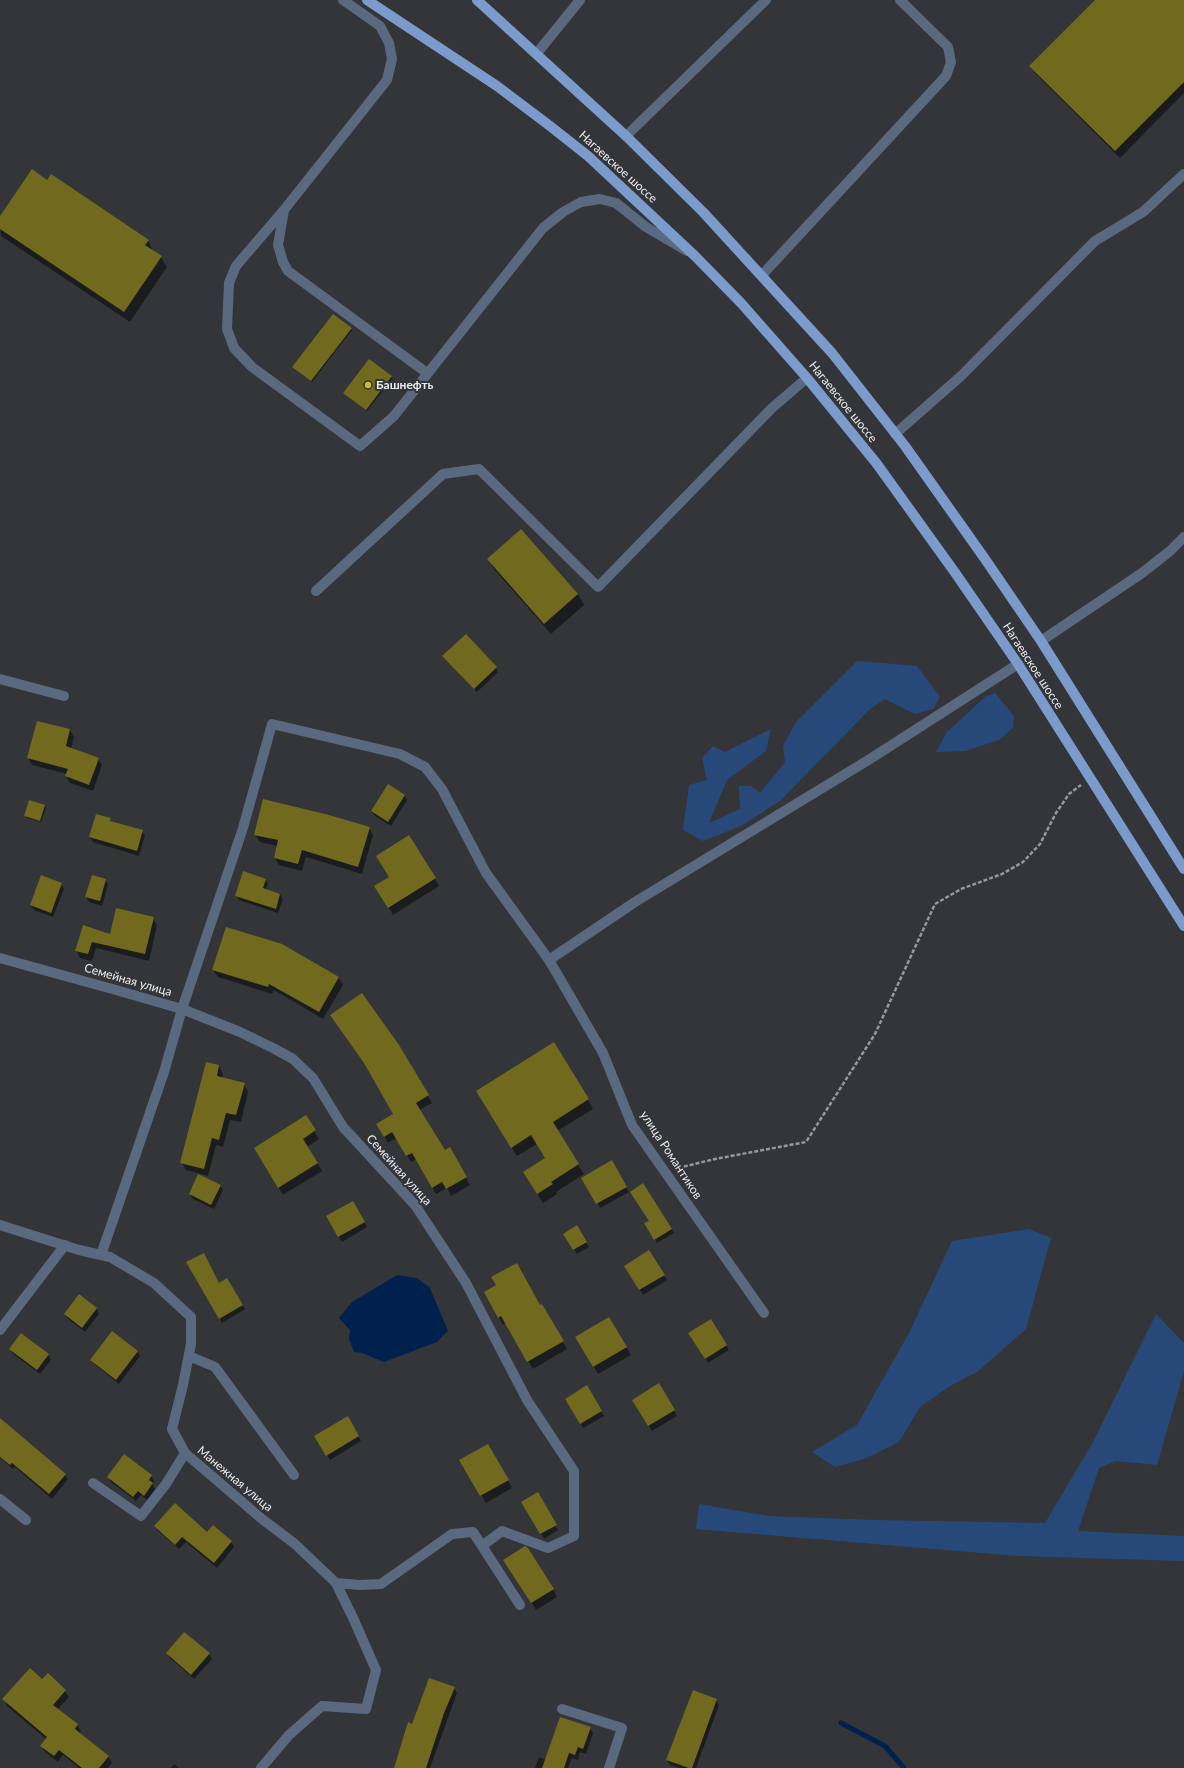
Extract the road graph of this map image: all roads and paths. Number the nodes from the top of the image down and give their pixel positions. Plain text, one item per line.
1 (343, 0) edge
2 (367, 0) edge
3 (477, 0) edge
4 (580, 0) edge
5 (766, 0) edge
6 (900, 0) edge
7 (536, 53) junction
8 (626, 136) junction
9 (1184, 174) edge
10 (284, 210) junction
11 (694, 256) junction
12 (762, 275) junction
13 (427, 373) junction
14 (807, 378) junction
15 (895, 434) junction
16 (1184, 537) edge
17 (316, 592) dead end
18 (1041, 641) junction
19 (1018, 664) junction
20 (0, 679) edge
21 (64, 696) dead end
22 (1119, 767) junction
23 (1090, 779) junction
24 (1184, 861) edge
25 (1184, 869) edge
26 (1184, 926) edge
27 (0, 958) edge
28 (549, 960) junction
29 (182, 1009) junction
30 (664, 1172) junction
31 (0, 1225) edge
32 (65, 1245) junction
33 (101, 1255) junction
34 (764, 1313) dead end
35 (0, 1330) edge
36 (189, 1356) junction
37 (185, 1454) junction
38 (294, 1475) dead end
39 (93, 1483) dead end
40 (0, 1499) edge
41 (26, 1520) dead end
42 (482, 1546) junction
43 (336, 1583) junction
44 (520, 1605) dead end
45 (562, 1709) dead end
46 (261, 1768) edge
47 (609, 1768) edge

1 - 10 street
2 - 11 main road, Нагаевское шоссе
3 - 7 main road, Нагаевское шоссе
4 - 7 street
5 - 8 street
6 - 12 street
7 - 8 main road, Нагаевское шоссе
8 - 12 main road, Нагаевское шоссе
9 - 15 street
10 - 13 street
10 - 13 street
11 - 13 street
11 - 14 main road, Нагаевское шоссе
12 - 15 main road, Нагаевское шоссе
14 - 17 street
14 - 19 main road, Нагаевское шоссе
15 - 18 main road, Нагаевское шоссе
16 - 18 street
18 - 22 main road, Нагаевское шоссе
19 - 23 main road, Нагаевское шоссе
19 - 28 street
20 - 21 street
22 - 24 main road
22 - 25 main road, Нагаевское шоссе
23 - 26 main road, Нагаевское шоссе
23 - 30 path
27 - 29 street, Семейная улица
28 - 29 street, улица Романтиков
28 - 30 street, улица Романтиков
29 - 33 street
29 - 42 street, Семейная улица
30 - 34 street, улица Романтиков
31 - 32 street, Манежная улица
32 - 33 street, Манежная улица
32 - 35 street
33 - 36 street, Манежная улица
36 - 37 street, Манежная улица
36 - 38 street
37 - 39 street
37 - 43 street, Манежная улица
40 - 41 street
42 - 43 street
42 - 44 street
43 - 46 street, Манежная улица
45 - 47 street

